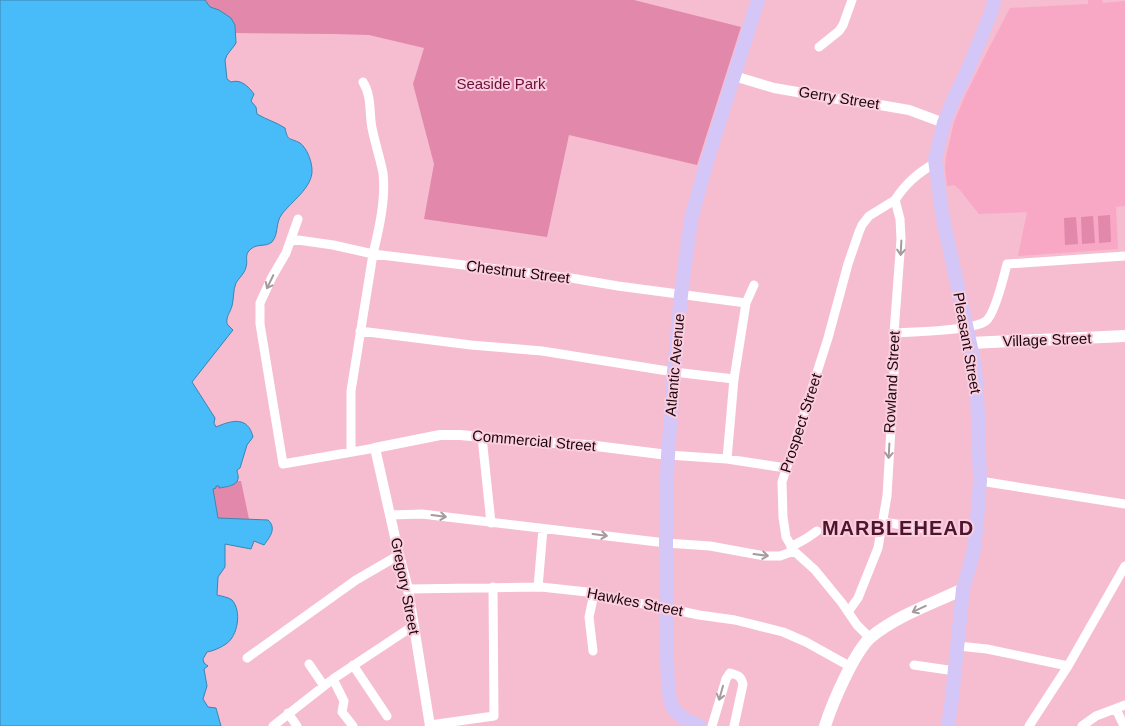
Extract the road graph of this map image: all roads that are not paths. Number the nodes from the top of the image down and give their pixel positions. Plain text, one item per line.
1 (758, 0) edge
2 (852, 0) edge
3 (994, 0) edge
4 (819, 47) dead end
5 (734, 76) junction
6 (363, 82) dead end
7 (944, 123) junction
8 (935, 163) junction
9 (895, 200) junction
10 (298, 219) dead end
11 (291, 239) junction
12 (373, 254) junction
13 (1125, 256) edge
14 (754, 284) dead end
15 (681, 295) junction
16 (746, 303) junction
17 (967, 328) junction
18 (360, 331) junction
19 (894, 333) junction
20 (1125, 336) edge
21 (970, 343) junction
22 (674, 372) junction
23 (734, 379) junction
24 (482, 437) junction
25 (375, 448) junction
26 (351, 451) junction
27 (668, 455) junction
28 (727, 459) junction
29 (786, 468) junction
30 (980, 480) junction
31 (1125, 504) edge
32 (390, 515) junction
33 (883, 522) junction
34 (491, 523) junction
35 (543, 529) junction
36 (935, 530) dead end
37 (817, 531) dead end
38 (666, 543) junction
39 (793, 549) junction
40 (399, 555) junction
41 (1125, 566) edge
42 (538, 587) junction
43 (493, 588) junction
44 (408, 589) junction
45 (963, 589) junction
46 (594, 594) junction
47 (666, 608) junction
48 (848, 612) junction
49 (413, 626) junction
50 (870, 638) junction
51 (958, 646) junction
52 (592, 651) dead end
53 (247, 658) dead end
54 (309, 664) dead end
55 (353, 665) junction
56 (914, 665) dead end
57 (1068, 666) junction
58 (851, 667) junction
59 (955, 671) junction
60 (333, 679) junction
61 (324, 686) junction
62 (1125, 705) edge
63 (1116, 709) junction
64 (288, 713) junction
65 (387, 716) dead end
66 (273, 726) edge
67 (297, 726) edge
68 (353, 726) edge
69 (430, 726) edge
70 (700, 726) edge
71 (712, 726) edge
72 (734, 726) edge
73 (825, 726) edge
74 (948, 726) edge
75 (1029, 726) edge
76 (1082, 726) edge
77 (1124, 726) edge

1 - 5 main road, Atlantic Avenue
2 - 4 street
3 - 7 main road, Pleasant Street
5 - 7 street, Gerry Street
5 - 15 main road, Atlantic Avenue
6 - 12 street
7 - 8 main road, Pleasant Street
8 - 9 street
8 - 17 main road, Pleasant Street
9 -> 19 street, Rowland Street
9 - 29 street, Prospect Street
10 - 11 street
11 - 12 street, Chestnut Street
11 -> 26 street, Commercial Street
12 - 15 street, Chestnut Street
12 - 18 street
13 - 17 street
14 - 16 street
15 - 16 street, Chestnut Street
15 - 22 main road, Atlantic Avenue
16 - 23 street
17 - 19 street
17 - 21 main road, Pleasant Street
18 - 22 street
18 - 26 street
19 -> 33 street, Rowland Street
20 - 21 main road, Village Street
21 - 30 main road, Pleasant Street
22 - 23 street
22 - 27 main road, Atlantic Avenue
23 - 28 street
24 - 25 street, Commercial Street
24 - 27 street, Commercial Street
24 - 34 street
25 - 26 street, Commercial Street
25 - 32 street, Gregory Street
27 - 28 street, Commercial Street
27 - 38 main road, Atlantic Avenue
28 - 29 street, Commercial Street
29 - 39 street, Prospect Street
30 - 31 street
30 - 45 main road, Pleasant Street
32 -> 34 street
32 - 40 street, Gregory Street
33 - 36 street
33 - 48 street, Rowland Street
34 - 35 street
35 -> 38 street
35 - 42 street
37 - 39 street
38 -> 39 street
38 - 47 main road, Atlantic Avenue
39 - 48 street
40 - 44 street, Gregory Street
40 - 53 street
41 - 57 street
42 - 43 street, Hawkes Street
42 - 46 street, Hawkes Street
43 - 44 street, Hawkes Street
43 - 69 street
44 - 49 street, Gregory Street
45 -> 50 main road
45 - 51 main road, Pleasant Street
46 - 47 street, Hawkes Street
46 - 52 street
47 - 58 street, Hawkes Street
47 - 70 main road, Atlantic Avenue
48 - 50 street
49 - 55 street
49 - 69 street, Gregory Street
50 - 58 main road
51 - 57 street
51 - 59 main road, Pleasant Street
54 - 61 street
55 - 60 street
55 - 65 street
56 - 59 street
57 - 75 street
58 - 73 main road
59 - 74 main road, Pleasant Street
60 - 61 street
60 - 68 street
61 - 64 street
62 - 63 street
63 - 76 street
63 - 77 street
64 - 66 street
64 - 67 street
72 -> 71 street

